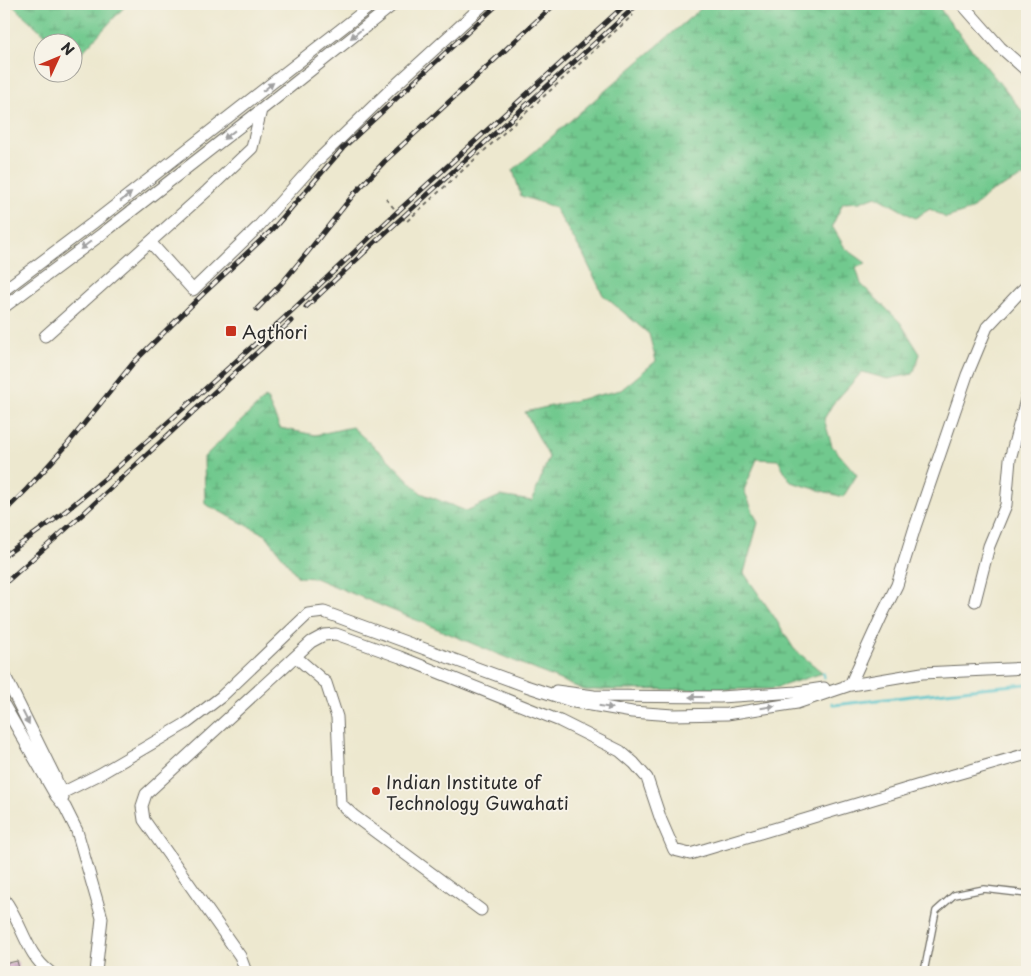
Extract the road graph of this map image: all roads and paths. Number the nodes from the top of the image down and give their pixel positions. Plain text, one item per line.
1 (373, 4) edge
2 (394, 4) edge
3 (484, 4) edge
4 (962, 4) edge
5 (633, 15) dead end
6 (1027, 71) edge
7 (261, 110) junction
8 (386, 199) dead end
9 (93, 223) junction
10 (102, 234) junction
11 (150, 242) junction
12 (1027, 286) edge
13 (4, 290) edge
14 (4, 307) edge
15 (45, 336) dead end
16 (1027, 396) edge
17 (975, 601) dead end
18 (296, 657) junction
19 (1027, 668) edge
20 (4, 674) edge
21 (526, 686) junction
22 (850, 686) junction
23 (4, 704) edge
24 (1027, 754) edge
25 (59, 794) junction
26 (1027, 894) edge
27 (4, 899) edge
28 (481, 910) dead end
29 (50, 972) edge
30 (96, 972) edge
31 (246, 972) edge
32 (924, 972) edge

9 -> 1 street
2 -> 7 street
3 - 11 street
4 - 6 street
5 - 8 path
7 -> 10 street
7 - 11 street
9 - 10 street
9 - 13 street
10 -> 14 street
11 - 15 street
12 - 22 street
16 - 17 street
18 - 24 street
18 - 28 street
18 - 31 street
19 - 22 street
20 -> 25 street
22 -> 21 street
21 -> 22 street
21 - 25 street
23 - 25 street
25 - 30 street
26 - 32 lane
27 - 29 street

